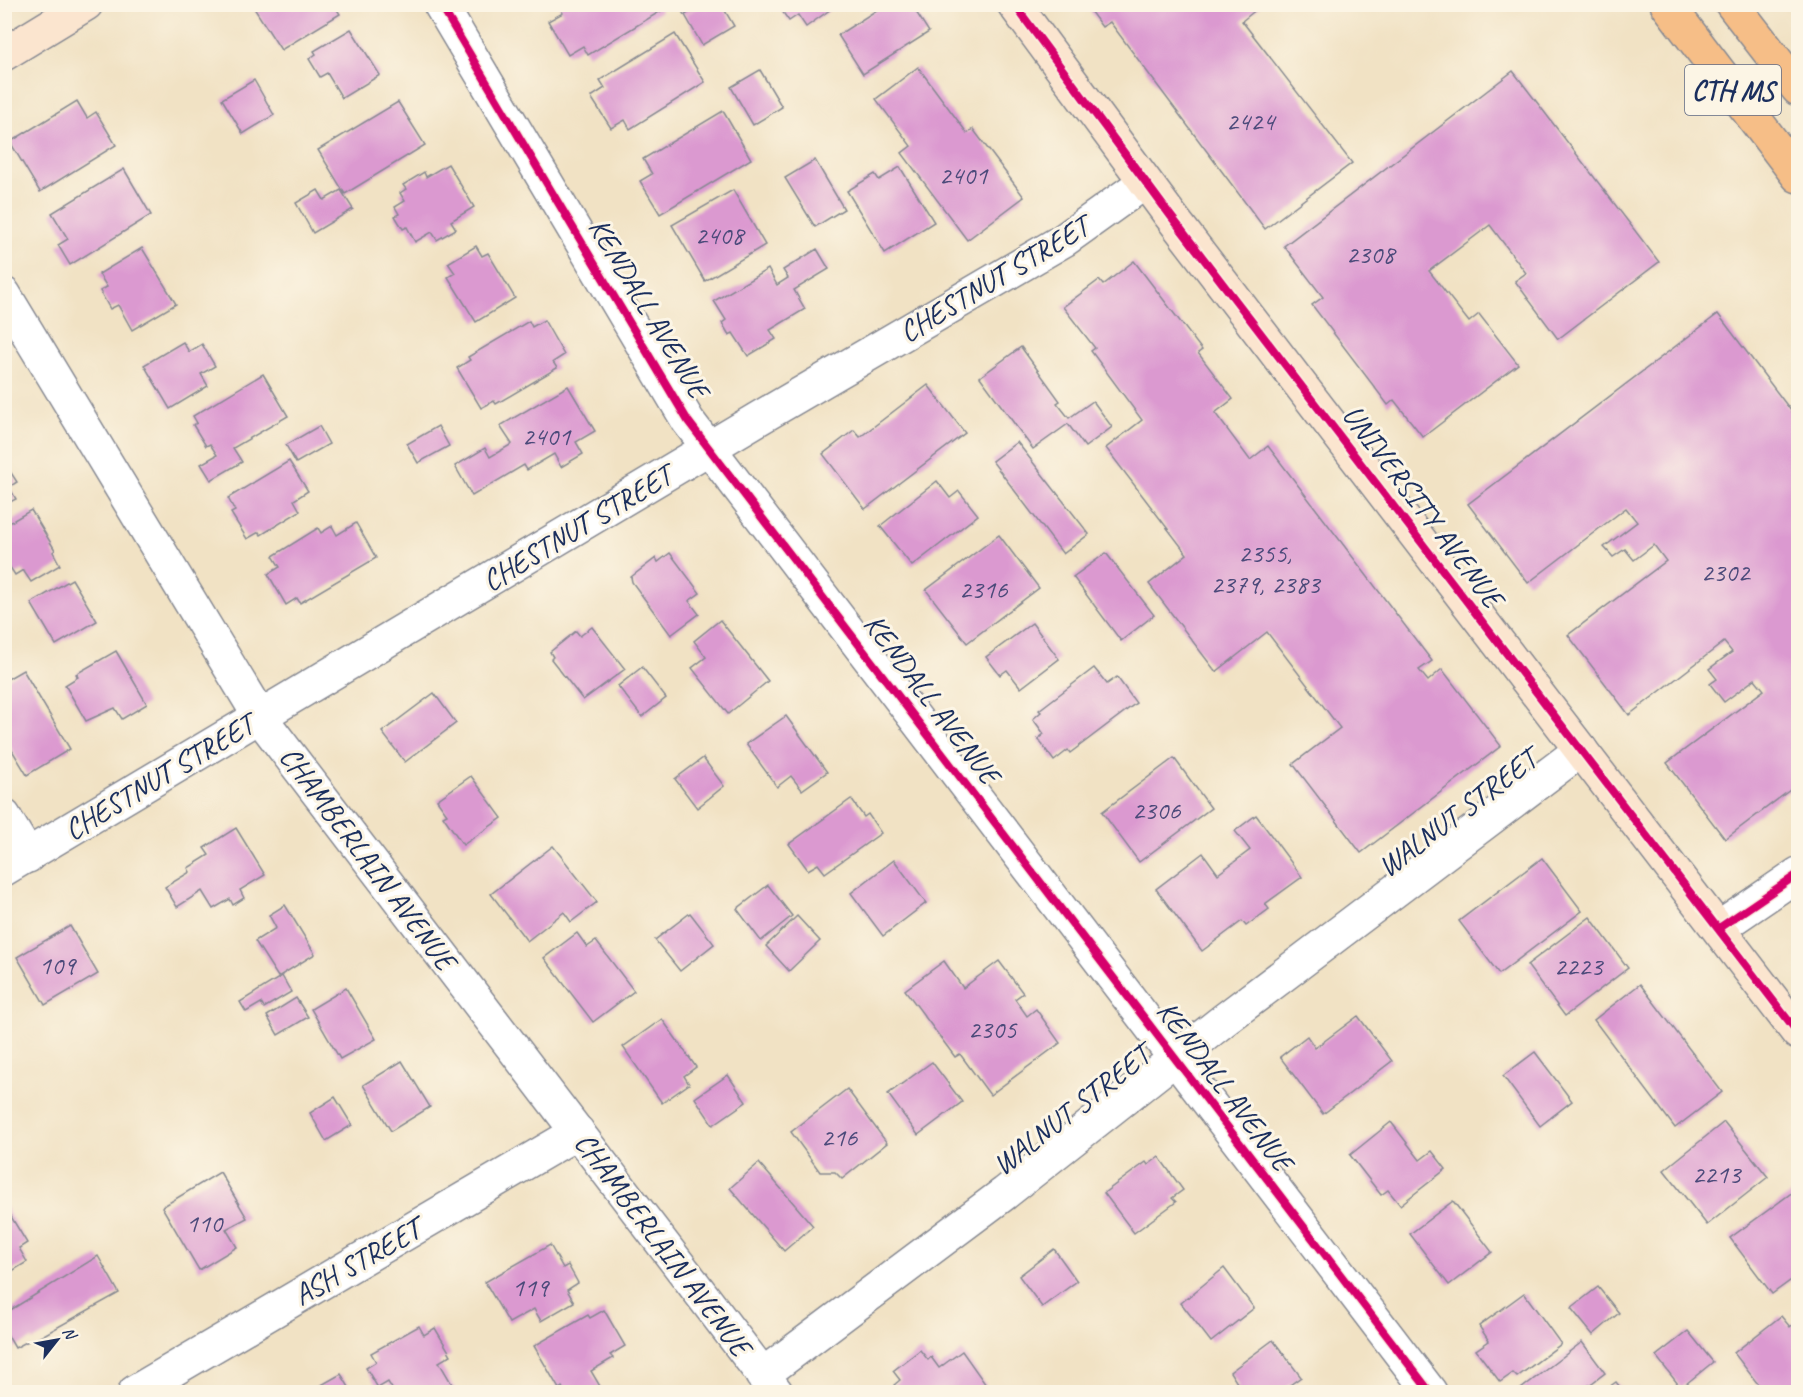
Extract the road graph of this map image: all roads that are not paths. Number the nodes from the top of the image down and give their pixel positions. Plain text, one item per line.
1 (86, 4) edge
2 (440, 4) edge
3 (1014, 4) edge
4 (1667, 4) edge
5 (1732, 4) edge
6 (4, 54) edge
7 (1798, 89) edge
8 (1798, 176) edge
9 (1145, 182) junction
10 (4, 294) edge
11 (710, 448) junction
12 (260, 717) junction
13 (1581, 750) junction
14 (4, 816) edge
15 (16, 863) edge
16 (1798, 874) edge
17 (1719, 928) junction
18 (1798, 1033) edge
19 (1174, 1059) junction
20 (578, 1132) junction
21 (769, 1384) edge
22 (135, 1392) edge
23 (1430, 1392) edge

1 - 6 street
2 - 11 street, KENDALL AVENUE
3 - 9 street, UNIVERSITY AVENUE
4 - 8 main road, CTH MS
5 - 7 main road, CTH MS
9 - 11 street, CHESTNUT STREET
9 - 13 street, UNIVERSITY AVENUE
10 - 12 street, CHAMBERLAIN AVENUE
11 - 12 street, CHESTNUT STREET
11 - 19 street, KENDALL AVENUE
12 - 15 street, CHESTNUT STREET
12 - 20 street, CHAMBERLAIN AVENUE
13 - 17 street, UNIVERSITY AVENUE
13 - 19 street, WALNUT STREET
14 - 15 street
16 - 17 street
17 - 18 street, UNIVERSITY AVENUE
19 - 21 street, WALNUT STREET
19 - 23 street, KENDALL AVENUE
20 - 21 street, CHAMBERLAIN AVENUE
20 - 22 street, ASH STREET

